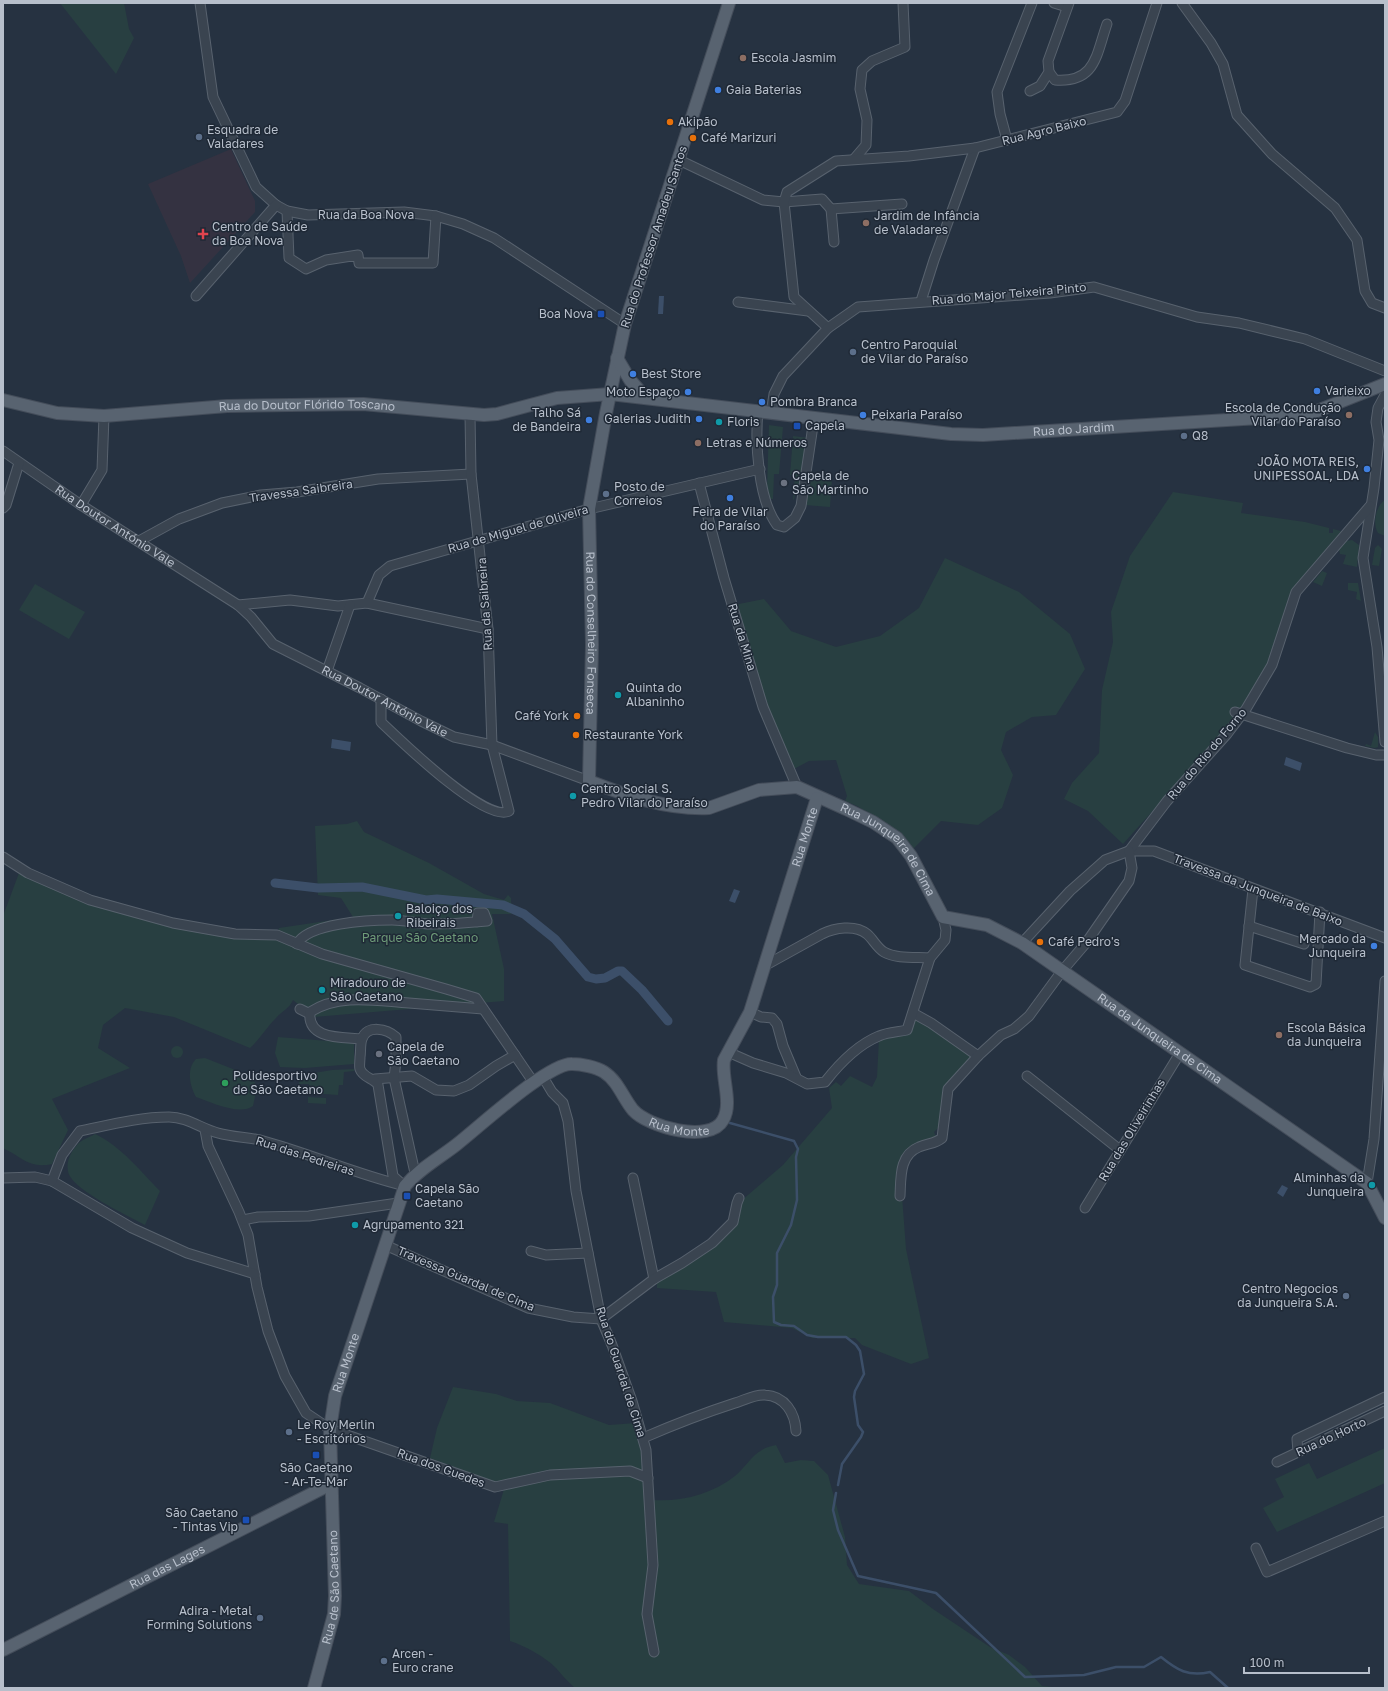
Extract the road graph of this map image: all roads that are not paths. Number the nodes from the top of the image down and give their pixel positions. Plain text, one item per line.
1 (200, 3) edge
2 (729, 3) edge
3 (903, 3) edge
4 (1032, 3) edge
5 (1054, 3) edge
6 (1157, 3) edge
7 (1182, 3) edge
8 (1068, 5) edge
9 (1107, 24) dead end
10 (1048, 72) junction
11 (1030, 91) dead end
12 (1007, 140) junction
13 (976, 148) junction
14 (854, 159) junction
15 (679, 160) junction
16 (784, 203) junction
17 (902, 204) dead end
18 (276, 205) junction
19 (831, 209) junction
20 (287, 211) junction
21 (436, 216) junction
22 (834, 242) dead end
23 (196, 296) dead end
24 (738, 302) dead end
25 (921, 302) junction
26 (1385, 308) edge
27 (808, 311) junction
28 (625, 324) junction
29 (828, 328) junction
30 (616, 358) junction
31 (1385, 371) edge
32 (1385, 384) edge
33 (610, 394) junction
34 (1385, 395) edge
35 (646, 398) junction
36 (3, 400) edge
37 (758, 411) junction
38 (771, 413) junction
39 (470, 415) junction
40 (104, 416) junction
41 (814, 419) junction
42 (3, 451) edge
43 (19, 463) junction
44 (760, 469) junction
45 (471, 474) junction
46 (699, 483) junction
47 (81, 505) junction
48 (1370, 506) junction
49 (3, 508) edge
50 (589, 509) junction
51 (1357, 536) junction
52 (480, 540) junction
53 (139, 541) junction
54 (367, 603) junction
55 (238, 605) junction
56 (350, 605) junction
57 (488, 629) junction
58 (1376, 647) junction
59 (1385, 655) edge
60 (327, 671) junction
61 (381, 699) junction
62 (1239, 713) junction
63 (1385, 742) edge
64 (492, 746) junction
65 (1385, 755) edge
66 (588, 782) junction
67 (797, 787) junction
68 (817, 798) junction
69 (1129, 851) junction
70 (3, 857) edge
71 (1253, 889) junction
72 (1320, 912) junction
73 (943, 918) junction
74 (477, 922) dead end
75 (1249, 926) junction
76 (1385, 938) edge
77 (1022, 943) junction
78 (297, 944) junction
79 (1304, 944) dead end
80 (930, 958) junction
81 (766, 965) junction
82 (1062, 971) junction
83 (1385, 981) edge
84 (300, 1009) dead end
85 (483, 1009) junction
86 (1384, 1010) edge
87 (750, 1012) junction
88 (913, 1013) junction
89 (310, 1014) junction
90 (361, 1039) junction
91 (728, 1052) junction
92 (1180, 1053) junction
93 (515, 1055) junction
94 (978, 1056) junction
95 (1026, 1076) dead end
96 (796, 1077) junction
97 (394, 1078) junction
98 (374, 1079) junction
99 (538, 1080) junction
100 (1382, 1084) edge
101 (206, 1130) junction
102 (1120, 1150) junction
103 (416, 1173) junction
104 (3, 1178) edge
105 (634, 1178) dead end
106 (52, 1181) junction
107 (1366, 1183) junction
108 (404, 1186) junction
109 (900, 1196) dead end
110 (740, 1198) dead end
111 (398, 1202) junction
112 (1085, 1208) dead end
113 (1385, 1218) edge
114 (243, 1220) junction
115 (385, 1245) junction
116 (531, 1251) dead end
117 (588, 1253) junction
118 (256, 1274) junction
119 (654, 1279) junction
120 (600, 1319) junction
121 (1385, 1398) edge
122 (1385, 1411) edge
123 (330, 1429) junction
124 (796, 1431) dead end
125 (642, 1438) junction
126 (1298, 1452) junction
127 (1277, 1462) dead end
128 (648, 1478) junction
129 (331, 1484) junction
130 (1385, 1521) edge
131 (1256, 1548) dead end
132 (3, 1650) edge
133 (654, 1652) dead end
134 (314, 1688) edge

1 - 18 street, Rua da Boa Nova
2 - 15 main road, Rua do Professor Amadeu Santos
3 - 14 street
4 - 12 street
5 - 8 street
6 - 12 street, Rua Agro Baixo
7 - 26 street
8 - 10 street
9 - 10 street
10 - 11 street
12 - 13 street, Rua Agro Baixo
13 - 14 street, Rua Agro Baixo
13 - 25 street
14 - 16 street
15 - 16 street
15 - 28 main road, Rua do Professor Amadeu Santos
16 - 19 street
16 - 27 street
17 - 19 street
18 - 20 street, Rua da Boa Nova
18 - 23 street
19 - 22 street
20 - 21 street, Rua da Boa Nova
20 - 21 street
21 - 28 street, Rua da Boa Nova
24 - 27 street
25 - 29 street, Rua do Major Teixeira Pinto
25 - 31 street, Rua do Major Teixeira Pinto
27 - 29 street
28 - 30 main road, Rua do Professor Amadeu Santos
29 - 38 street, Rua do Major Teixeira Pinto
30 - 33 main road, Rua do Professor Amadeu Santos
30 - 35 main road
32 - 41 main road, Rua do Jardim
33 - 35 main road, Rua do Doutor Flórido Toscano
33 - 39 main road, Rua do Doutor Flórido Toscano
33 - 50 main road, Rua do Conselheiro Fonseca
34 - 48 street
35 - 37 main road, Rua do Jardim
36 - 40 main road, Rua do Doutor Flórido Toscano
37 - 38 main road, Rua do Jardim
37 - 44 street
38 - 41 main road, Rua do Jardim
39 - 40 main road, Rua do Doutor Flórido Toscano
39 - 45 street, Rua da Saibreira
40 - 47 street
41 - 44 street
42 - 43 street, Rua Doutor António Vale
43 - 47 street, Rua Doutor António Vale
43 - 49 street
44 - 46 street, Rua de Miguel de Oliveira
45 - 52 street, Rua da Saibreira
45 - 53 street, Travessa Saibreira
46 - 50 street, Rua de Miguel de Oliveira
46 - 67 street, Rua da Mina
47 - 53 street, Rua Doutor António Vale
48 - 51 street
48 - 51 street, Rua do Rio do Forno
50 - 52 street, Rua de Miguel de Oliveira
50 - 66 main road, Rua do Conselheiro Fonseca
51 - 58 street
51 - 62 street, Rua do Rio do Forno
52 - 54 street, Rua de Miguel de Oliveira
52 - 57 street, Rua da Saibreira
53 - 55 street, Rua Doutor António Vale
54 - 56 street
54 - 57 street
55 - 56 street
55 - 60 street, Rua Doutor António Vale
56 - 60 street
57 - 64 street, Rua da Saibreira
58 - 59 street
58 - 63 street
60 - 61 street, Rua Doutor António Vale
61 - 64 street, Rua Doutor António Vale
61 - 64 street, Rua da Saibreira
62 - 65 street
62 - 69 street, Rua do Rio do Forno
64 - 66 street, Rua Doutor António Vale
66 - 67 main road, Rua Doutor António Vale
67 - 68 main road
68 - 73 main road, Rua Junqueira de Cima
68 - 81 main road, Rua Monte
69 - 71 street, Travessa da Junqueira de Baixo
69 - 77 street
69 - 82 street
70 - 78 street, Rua do Guardal de Cima
71 - 72 street, Travessa da Junqueira de Baixo
71 - 75 street
72 - 75 street
72 - 76 street, Travessa da Junqueira de Baixo
73 - 77 main road, Rua da Junqueira de Cima
73 - 80 street
74 - 78 street
75 - 79 street
77 - 82 main road, Rua da Junqueira de Cima
78 - 85 street, Rua do Guardal de Cima
80 - 81 street
80 - 88 street
81 - 87 main road, Rua Monte
82 - 92 main road, Rua da Junqueira de Cima
82 - 94 street
83 - 86 street
84 - 89 street
85 - 89 street
85 - 93 street, Rua do Guardal de Cima
86 - 100 street
87 - 91 main road, Rua Monte
87 - 96 street
88 - 94 street
88 - 96 street
89 - 90 street
90 - 97 street
90 - 98 street
91 - 96 street
91 - 99 main road, Rua Monte
92 - 102 street, Rua das Oliveirinhas
92 - 107 main road, Rua da Junqueira de Cima
93 - 97 street
93 - 99 street, Rua do Guardal de Cima
94 - 109 street
95 - 102 street
97 - 98 street
97 - 103 street
98 - 108 street
99 - 103 main road, Rua Monte
99 - 117 street, Rua do Guardal de Cima
100 - 107 street
101 - 106 street, Rua das Pedreiras
101 - 108 street, Rua das Pedreiras
101 - 114 street, Rua dos Guedes
102 - 112 street, Rua das Oliveirinhas
103 - 108 main road, Rua Monte
104 - 106 street
105 - 119 street
106 - 118 street
107 - 113 main road
108 - 111 main road, Rua Monte
110 - 119 street
111 - 114 street
111 - 115 main road, Rua Monte
114 - 118 street, Rua dos Guedes
115 - 120 street, Travessa Guardal de Cima
115 - 123 main road, Rua Monte
116 - 117 street
117 - 120 street, Rua do Guardal de Cima
118 - 123 street, Rua dos Guedes
119 - 120 street
120 - 125 street, Rua do Guardal de Cima
121 - 126 street
122 - 126 street, Rua do Horto
123 - 128 street, Rua dos Guedes
123 - 129 main road, Rua Monte
124 - 125 street
125 - 128 street, Rua do Guardal de Cima
126 - 127 street, Rua do Horto
128 - 133 street, Rua do Guardal de Cima
129 - 132 main road, Rua das Lages
129 - 134 main road, Rua de São Caetano
130 - 131 street

